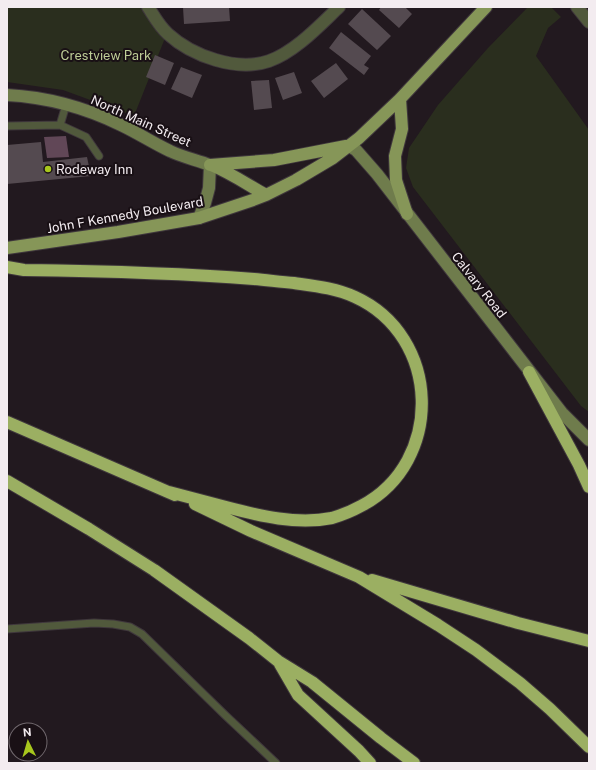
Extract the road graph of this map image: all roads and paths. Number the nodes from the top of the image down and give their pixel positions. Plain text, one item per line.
1 (148, 7) edge
2 (339, 7) edge
3 (577, 7) edge
4 (482, 8) edge
5 (589, 22) edge
6 (7, 95) edge
7 (400, 99) junction
8 (66, 104) junction
9 (60, 125) junction
10 (7, 126) edge
11 (349, 146) junction
12 (99, 156) dead end
13 (210, 164) junction
14 (266, 196) junction
15 (407, 214) junction
16 (199, 218) junction
17 (7, 248) edge
18 (7, 267) edge
19 (529, 372) junction
20 (7, 422) edge
21 (589, 440) edge
22 (7, 481) edge
23 (589, 487) edge
24 (169, 492) junction
25 (359, 577) junction
26 (7, 629) edge
27 (589, 641) edge
28 (278, 661) junction
29 (589, 747) edge
30 (276, 763) edge
31 (370, 763) edge
32 (414, 763) edge

1 - 2 street
3 - 5 street
4 - 7 main road, John F Kennedy Boulevard
6 - 8 main road, North Main Street
7 - 11 main road, John F Kennedy Boulevard
7 - 15 main road
8 - 9 lane
8 - 13 main road, North Main Street
9 - 10 lane
9 - 12 lane
11 - 13 main road
11 - 14 main road, John F Kennedy Boulevard
11 - 15 main road, Calvary Road
13 - 14 main road
13 - 16 main road
14 - 16 main road, John F Kennedy Boulevard
15 - 19 main road, Calvary Road
16 - 17 main road, John F Kennedy Boulevard
18 - 24 highway
19 - 21 main road, Calvary Road
19 - 23 highway
20 - 24 highway
22 - 28 highway
24 - 25 highway
25 - 27 highway
25 - 29 highway
26 - 30 lane
28 - 31 highway
28 - 32 highway

